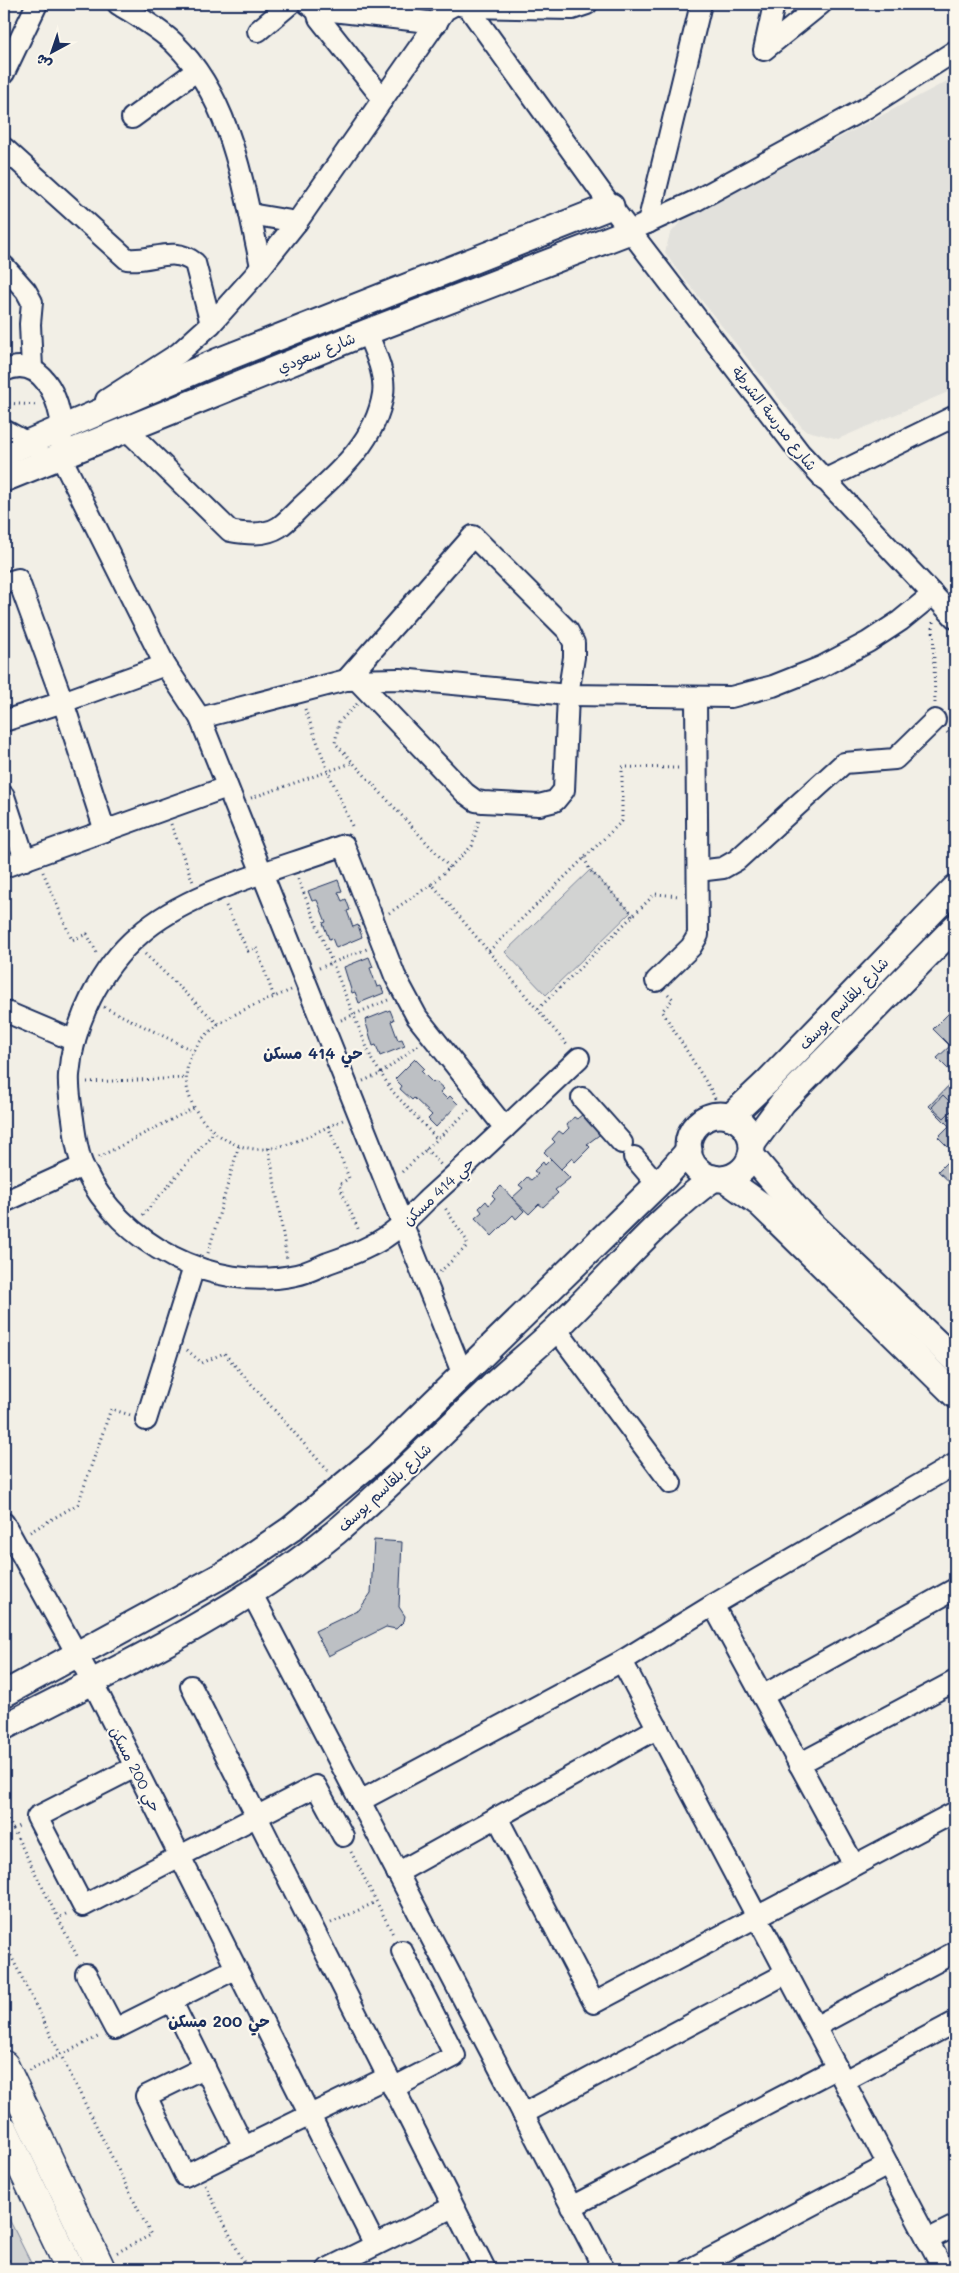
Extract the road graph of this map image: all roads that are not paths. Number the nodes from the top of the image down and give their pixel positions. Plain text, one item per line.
1 (37, 4) edge
2 (118, 4) edge
3 (290, 4) edge
4 (587, 4) edge
5 (701, 4) edge
6 (774, 4) edge
7 (821, 4) edge
8 (313, 5) edge
9 (460, 5) edge
10 (436, 23) junction
11 (258, 32) dead end
12 (955, 51) edge
13 (196, 70) junction
14 (4, 73) edge
15 (383, 99) junction
16 (132, 118) dead end
17 (4, 148) edge
18 (611, 206) junction
19 (250, 214) junction
20 (297, 222) junction
21 (639, 227) junction
22 (4, 266) edge
23 (261, 266) junction
24 (211, 324) junction
25 (367, 332) junction
26 (32, 369) junction
27 (4, 371) edge
28 (955, 416) edge
29 (59, 417) junction
30 (125, 428) junction
31 (4, 430) edge
32 (28, 444) junction
33 (4, 454) edge
34 (61, 457) junction
35 (4, 479) edge
36 (824, 480) junction
37 (4, 583) edge
38 (933, 594) junction
39 (955, 618) edge
40 (165, 665) junction
41 (357, 684) junction
42 (568, 695) junction
43 (696, 698) junction
44 (63, 702) junction
45 (200, 718) junction
46 (935, 720) road end
47 (4, 721) edge
48 (4, 796) edge
49 (231, 796) junction
50 (105, 831) junction
51 (25, 860) junction
52 (4, 867) edge
53 (698, 871) junction
54 (262, 875) junction
55 (955, 888) edge
56 (955, 927) edge
57 (656, 981) road end
58 (4, 1011) edge
59 (75, 1041) junction
60 (579, 1058) road end
61 (561, 1076) junction
62 (726, 1116) junction
63 (505, 1128) junction
64 (752, 1149) junction
65 (689, 1150) junction
66 (83, 1166) junction
67 (719, 1178) junction
68 (657, 1184) junction
69 (4, 1202) edge
70 (402, 1224) junction
71 (199, 1268) junction
72 (556, 1329) junction
73 (955, 1360) edge
74 (463, 1375) junction
75 (955, 1395) edge
76 (146, 1420) road end
77 (955, 1464) edge
78 (671, 1482) dead end
79 (4, 1523) edge
80 (955, 1589) edge
81 (251, 1592) junction
82 (712, 1605) junction
83 (78, 1654) junction
84 (622, 1661) junction
85 (92, 1681) junction
86 (955, 1681) edge
87 (192, 1686) dead end
88 (4, 1694) edge
89 (762, 1696) junction
90 (4, 1727) edge
91 (658, 1728) junction
92 (799, 1764) junction
93 (135, 1767) junction
94 (360, 1801) junction
95 (955, 1812) edge
96 (256, 1816) junction
97 (497, 1817) junction
98 (343, 1836) road end
99 (180, 1856) junction
100 (854, 1865) junction
101 (397, 1873) junction
102 (757, 1916) junction
103 (402, 1951) road end
104 (955, 1952) edge
105 (235, 1969) junction
106 (787, 1973) junction
107 (86, 1974) road end
108 (172, 2002) junction
109 (955, 2022) edge
110 (815, 2027) junction
111 (205, 2067) junction
112 (840, 2074) junction
113 (6, 2081) edge
114 (390, 2082) junction
115 (523, 2114) junction
116 (310, 2115) junction
117 (4, 2130) edge
118 (244, 2147) junction
119 (4, 2164) edge
120 (888, 2165) junction
121 (453, 2207) junction
122 (571, 2207) junction
123 (955, 2226) edge
124 (927, 2240) junction
125 (375, 2245) junction
126 (99, 2267) edge
127 (935, 2267) edge
128 (66, 2269) edge
129 (70, 2269) edge
130 (327, 2269) edge
131 (485, 2269) edge
132 (604, 2269) edge
133 (690, 2269) edge

1 - 14 street
2 - 13 street
3 - 11 street
4 - 9 street
5 - 21 street
6 - 7 street
8 - 10 street
8 - 15 street
9 - 10 street
9 - 18 street, شارع مدرسة الشرطة
10 - 15 street
12 - 21 street
13 - 16 street
13 - 19 street
15 - 20 street
17 - 24 street
18 - 21 street, شارع مدرسة الشرطة
18 - 29 main road, شارع سعودي
19 - 20 street
19 - 23 street
20 - 23 street
21 - 25 main road, شارع سعودي
21 - 36 street, شارع مدرسة الشرطة
22 - 26 street
23 - 24 street
24 - 29 street
25 - 30 main road, شارع سعودي
25 - 30 street
26 - 27 street
26 - 29 street
28 - 36 street
29 - 32 main road, شارع سعودي
29 - 34 street
30 - 34 main road, شارع سعودي
31 - 32 street
32 - 33 main road, شارع سعودي
32 - 34 street
34 - 35 main road, شارع سعودي
34 - 40 street
36 - 38 street, شارع مدرسة الشرطة
37 - 44 street
38 - 39 street, شارع مدرسة الشرطة
38 - 43 street
40 - 44 street
40 - 45 street
41 - 42 street
41 - 42 street
41 - 42 street
41 - 45 street
42 - 43 street
43 - 53 street
44 - 47 street
44 - 50 street
45 - 49 street
46 - 53 street
48 - 51 street
49 - 50 street
49 - 54 street
50 - 51 street
51 - 52 street
53 - 57 street
54 - 59 street, حي 414 مسكن
54 - 63 street, حي 414 مسكن
54 - 70 street
55 - 62 main road, شارع بلقاسم يوسف
56 - 64 main road, شارع بلقاسم يوسف
58 - 59 street
59 - 66 street, حي 414 مسكن
60 - 61 street, حي 414 مسكن
61 - 63 street, حي 414 مسكن
61 - 68 street
62 - 64 main road
62 - 65 main road
63 - 70 street, حي 414 مسكن
64 - 67 main road
64 - 73 main road
65 - 67 main road
65 - 68 main road, شارع بلقاسم يوسف
66 - 69 street
66 - 71 street, حي 414 مسكن
67 - 72 main road, شارع بلقاسم يوسف
67 - 75 main road
68 - 74 main road, شارع بلقاسم يوسف
70 - 71 street, حي 414 مسكن
70 - 74 street
71 - 76 street
72 - 78 street
72 - 81 main road, شارع بلقاسم يوسف
74 - 83 main road, شارع بلقاسم يوسف
77 - 82 street
79 - 83 street, حي 200 مسكن
80 - 89 street
81 - 85 main road, شارع بلقاسم يوسف
81 - 94 street
82 - 84 street
82 - 89 street
83 - 85 street, حي 200 مسكن
83 - 88 main road, شارع بلقاسم يوسف
84 - 91 street
84 - 94 street
85 - 90 main road, شارع بلقاسم يوسف
85 - 93 street, حي 200 مسكن
86 - 92 street
87 - 96 street
89 - 92 street
91 - 97 street
91 - 102 street
92 - 100 street
93 - 99 street, حي 200 مسكن
93 - 99 street
94 - 101 street
95 - 100 street
96 - 98 street
96 - 99 street
96 - 114 street
97 - 101 street
97 - 102 street
99 - 105 street, حي 200 مسكن
100 - 102 street
101 - 115 street
102 - 106 street
103 - 114 street
104 - 110 street
105 - 108 street
105 - 116 street, حي 200 مسكن
106 - 110 street
106 - 115 street
107 - 108 street
108 - 111 street
109 - 112 street
110 - 112 street
111 - 118 street
111 - 118 street
112 - 120 street
112 - 122 street
113 - 126 highway
114 - 116 street
114 - 121 street
115 - 122 street
116 - 118 street
116 - 125 street, حي 200 مسكن
117 - 129 highway
119 - 128 highway
120 - 124 street
120 - 133 street
121 - 125 street
121 - 131 street
122 - 132 street
123 - 124 street
124 - 127 street
125 - 130 street

